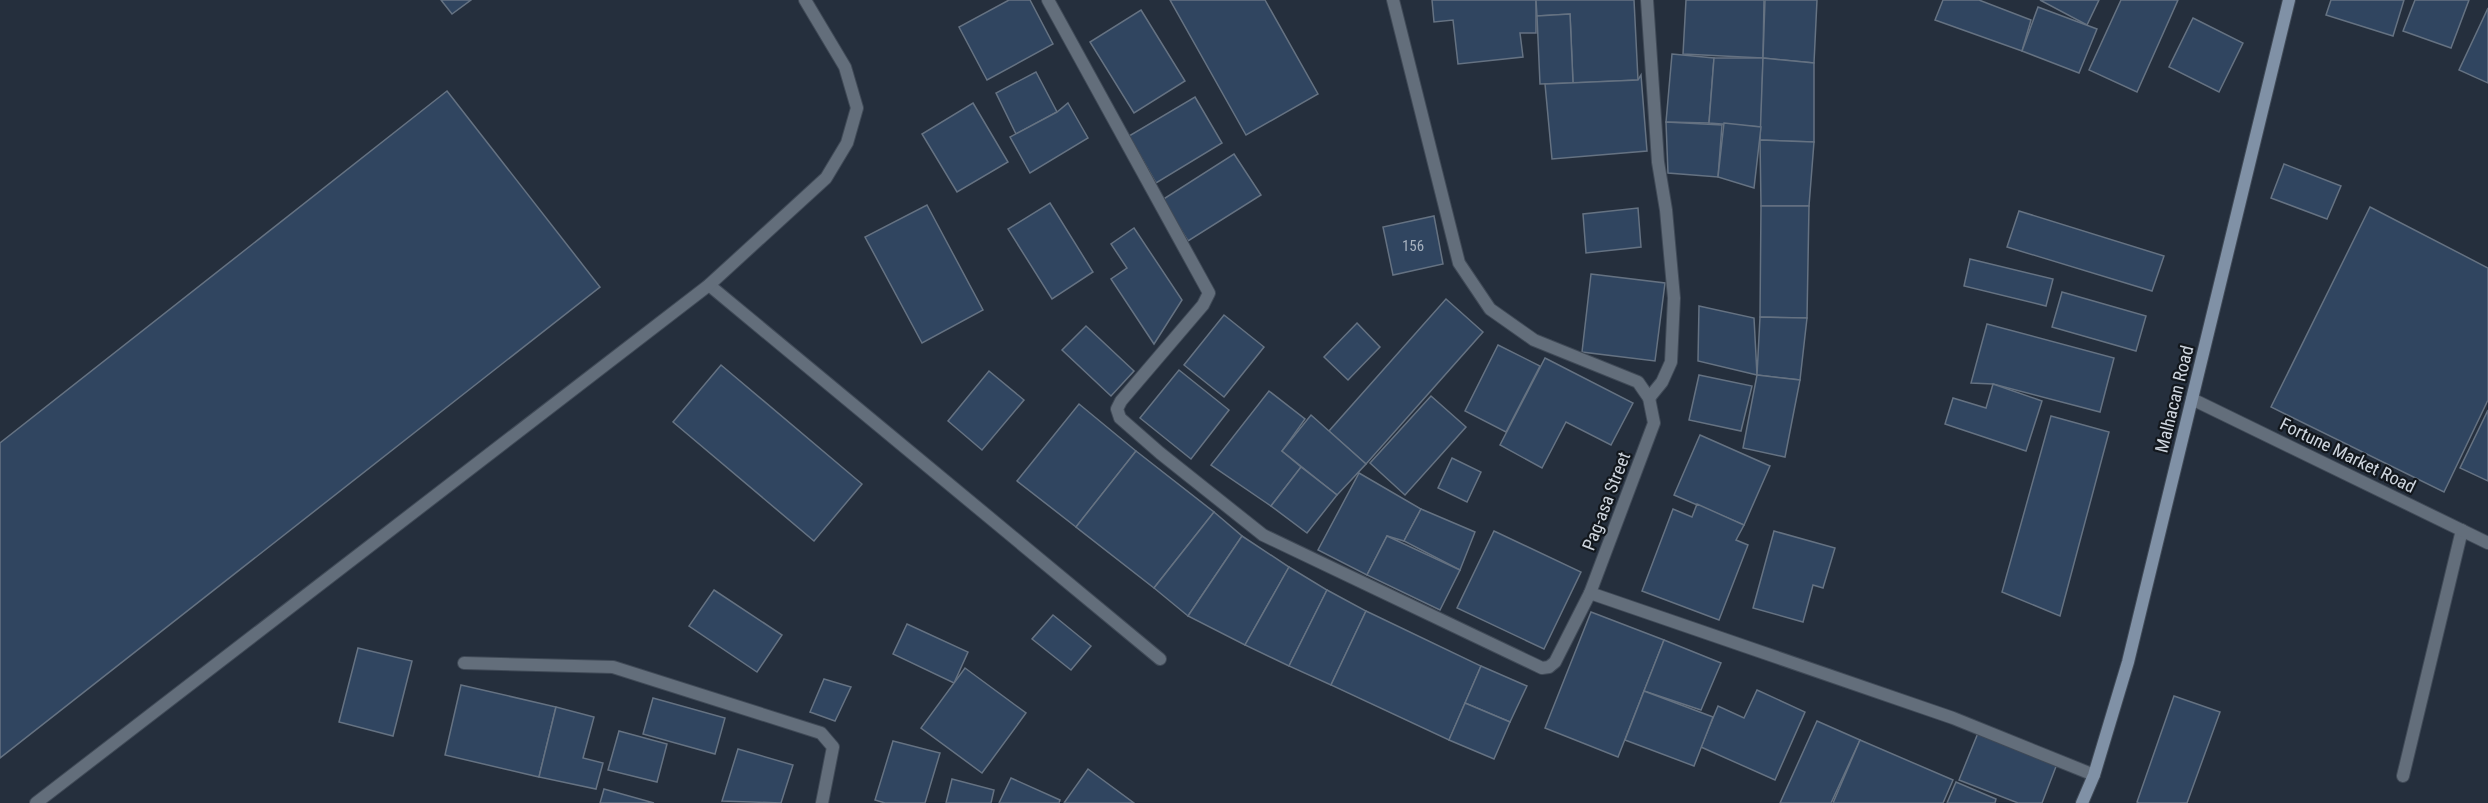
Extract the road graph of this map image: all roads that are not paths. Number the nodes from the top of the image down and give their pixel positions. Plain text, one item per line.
1 (805, 0) edge
2 (1048, 0) edge
3 (1394, 0) edge
4 (1647, 0) edge
5 (2289, 0) edge
6 (709, 285) junction
7 (1649, 399) junction
8 (2192, 399) junction
9 (2462, 530) junction
10 (2488, 543) edge
11 (1590, 593) junction
12 (1160, 659) dead end
13 (464, 663) dead end
14 (2094, 775) junction
15 (2403, 776) dead end
16 (36, 803) edge
17 (822, 803) edge
18 (2082, 803) edge

1 - 6 street
2 - 11 street, Pag-asa Street
3 - 7 street
4 - 7 street
5 - 8 main road, Malhacan Road
6 - 12 street
6 - 16 street
7 - 11 street, Pag-asa Street
8 - 9 street, Fortune Market Road
8 - 14 main road, Malhacan Road
9 - 10 street, Fortune Market Road
9 - 15 street
11 - 14 street
13 - 17 street
14 - 18 main road, Malhacan Road

